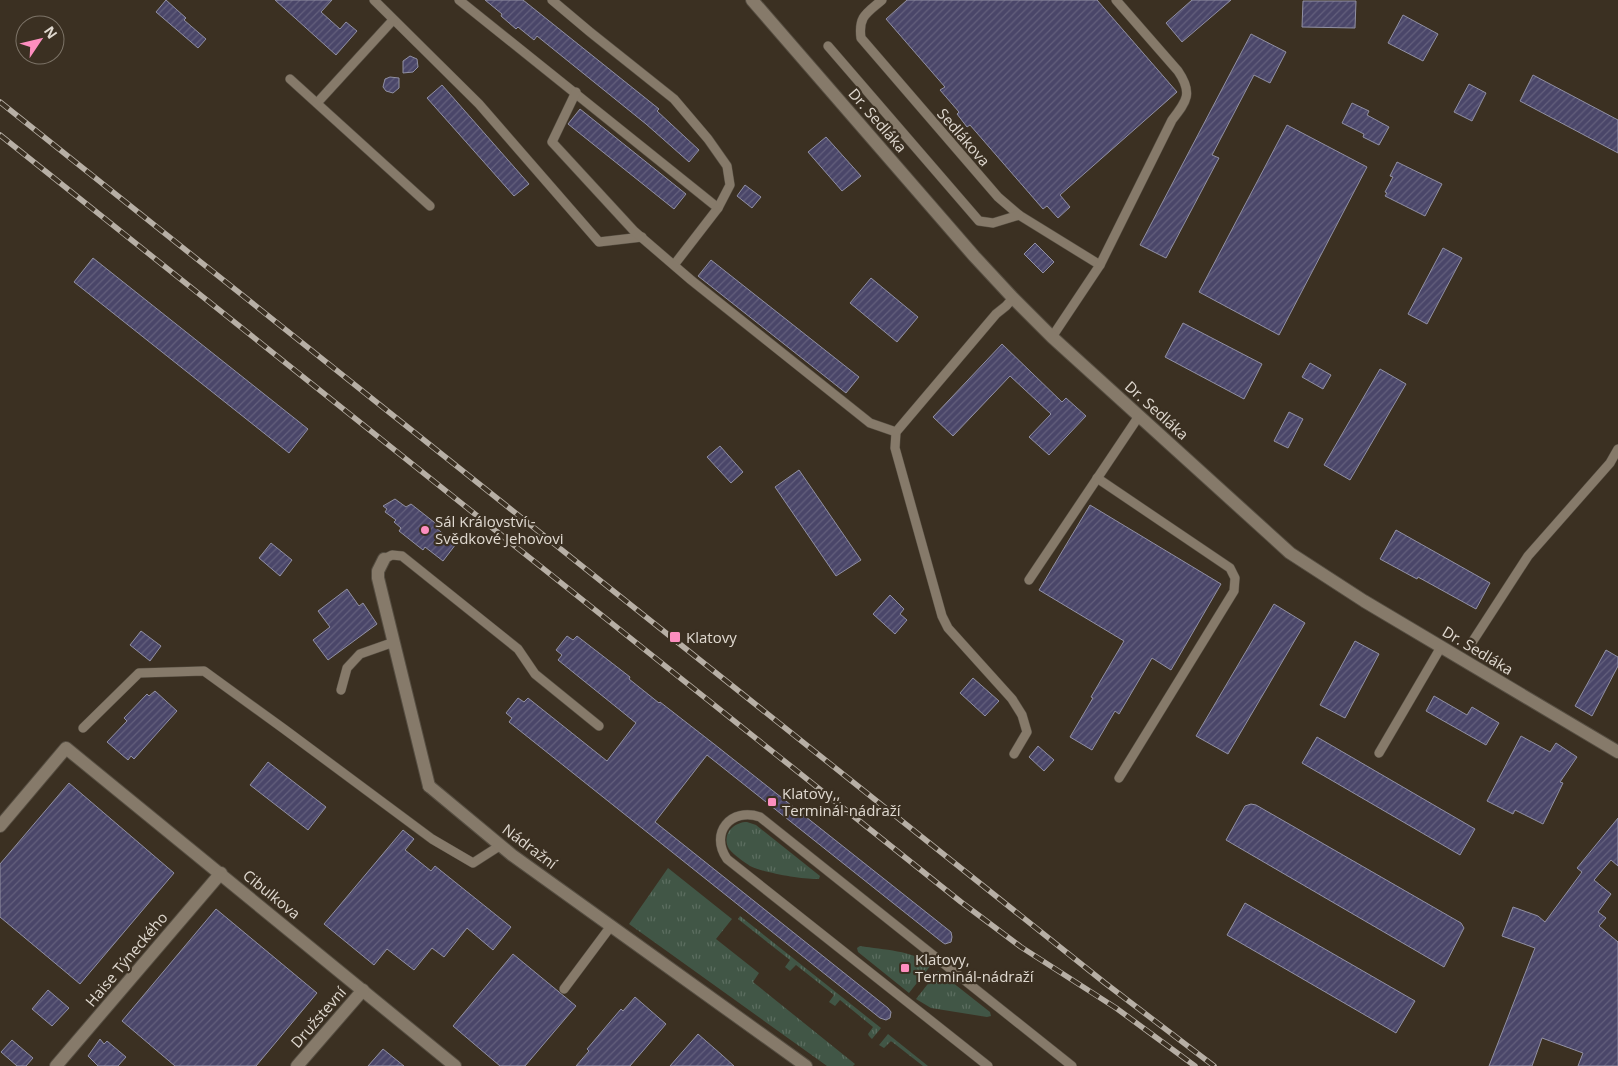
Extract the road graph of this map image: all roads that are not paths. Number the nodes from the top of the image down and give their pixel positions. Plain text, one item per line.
1 (374, 0) edge
2 (459, 0) edge
3 (552, 0) edge
4 (752, 0) edge
5 (882, 0) edge
6 (1116, 0) edge
7 (393, 20) junction
8 (828, 46) dead end
9 (290, 79) dead end
10 (576, 92) junction
11 (317, 103) junction
12 (430, 206) dead end
13 (718, 208) junction
14 (1019, 215) junction
15 (642, 237) junction
16 (674, 265) junction
17 (1100, 265) junction
18 (1013, 298) junction
19 (1052, 337) junction
20 (1139, 416) junction
21 (896, 432) junction
22 (1618, 448) edge
23 (1097, 478) junction
24 (384, 559) joint
25 (1029, 580) dead end
26 (394, 642) junction
27 (1441, 647) junction
28 (1469, 648) dead end
29 (341, 690) dead end
30 (599, 726) dead end
31 (83, 728) dead end
32 (1618, 752) edge
33 (1379, 753) dead end
34 (1014, 754) dead end
35 (1120, 778) dead end
36 (0, 826) edge
37 (501, 845) junction
38 (221, 873) junction
39 (611, 926) junction
40 (564, 989) dead end
41 (363, 990) junction
42 (56, 1066) edge
43 (297, 1066) edge
44 (455, 1066) edge
45 (806, 1066) edge
46 (988, 1066) edge
47 (1072, 1066) edge

1 - 7 lane
2 - 10 lane
3 - 13 lane
4 - 18 street, Dr. Sedláka
5 - 14 lane, Sedlákova
6 - 17 lane
7 - 11 lane
7 - 15 lane
8 - 14 lane
9 - 11 lane
10 - 13 lane
10 - 15 lane
11 - 12 lane
13 - 16 lane
14 - 17 lane, Sedlákova
15 - 16 lane
16 - 21 lane
17 - 19 lane
18 - 19 street, Dr. Sedláka
18 - 21 lane
19 - 20 street, Dr. Sedláka
20 - 23 lane
20 - 27 street, Dr. Sedláka
21 - 34 lane
22 - 28 lane
23 - 25 lane
23 - 35 lane
24 - 26 street, Nádražní
24 - 30 lane
26 - 29 lane
26 - 37 street, Nádražní
27 - 32 street, Dr. Sedláka
27 - 33 lane
31 - 37 lane
36 - 38 street, Cibulkova
37 - 39 street, Nádražní
38 - 41 street, Cibulkova
38 - 42 street, Haise Týneckého
39 - 40 lane
39 - 45 street, Nádražní
41 - 43 street, Družstevní
41 - 44 street, Cibulkova
46 - 47 lane

